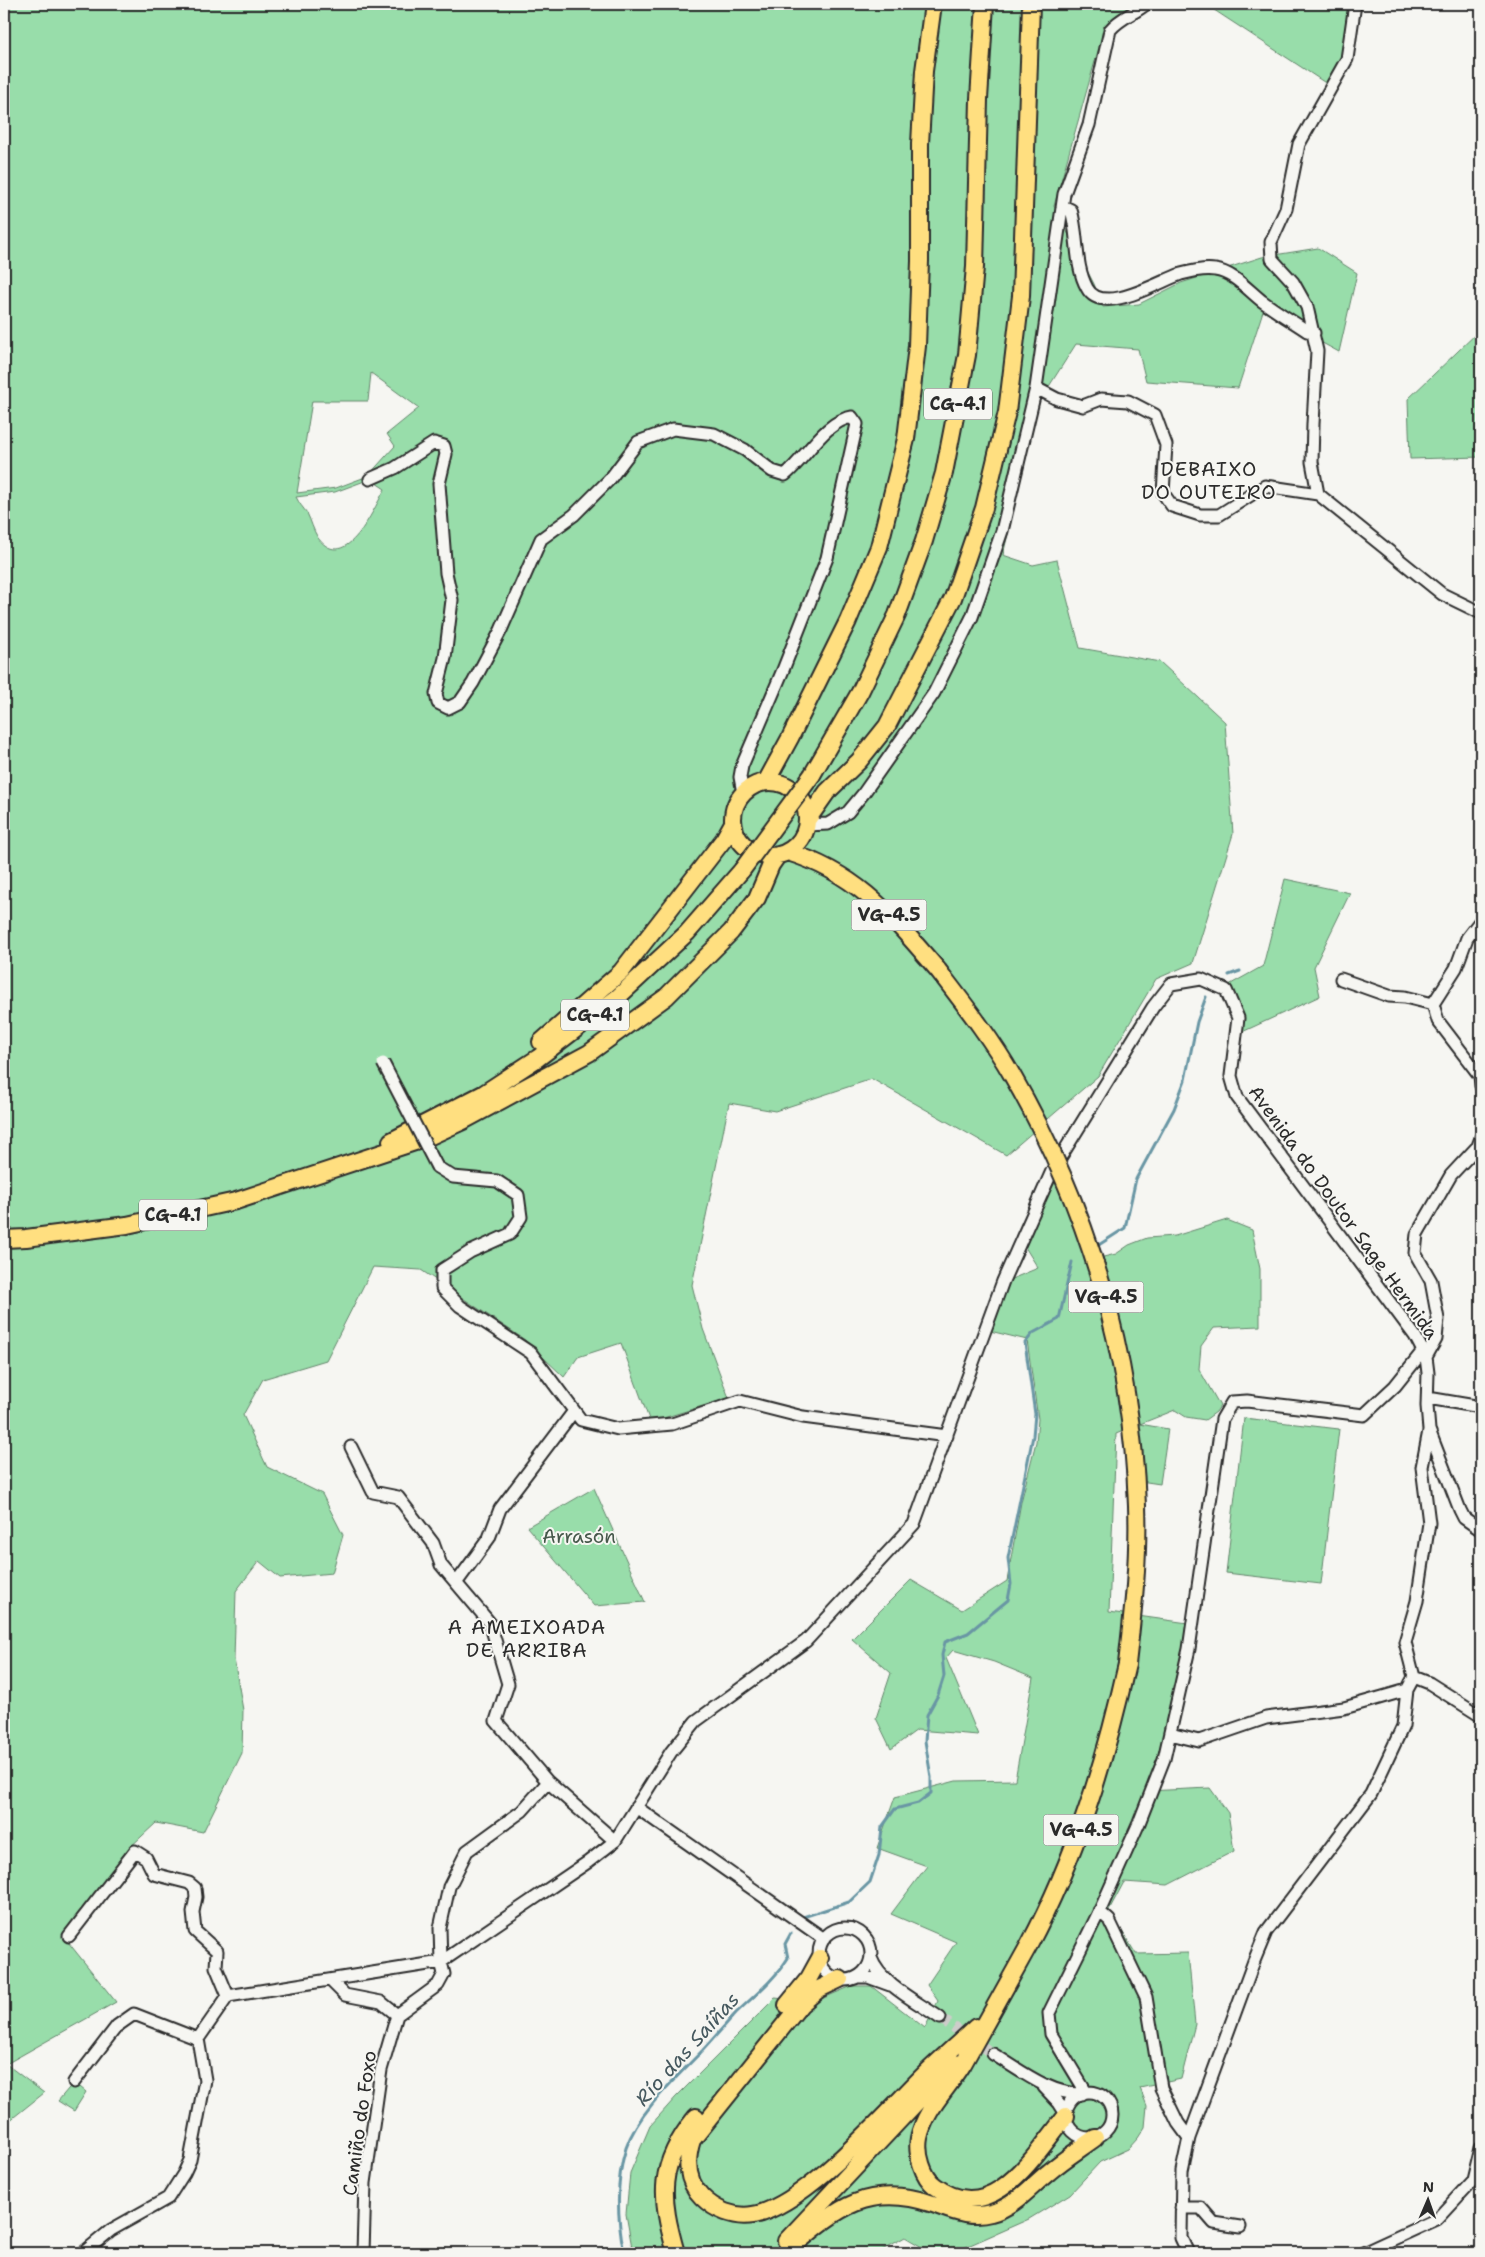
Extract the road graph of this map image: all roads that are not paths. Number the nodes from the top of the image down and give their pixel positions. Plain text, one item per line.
1 (933, 4) edge
2 (985, 4) edge
3 (1031, 4) edge
4 (1146, 4) edge
5 (1355, 4) edge
6 (1063, 206) junction
7 (1314, 333) junction
8 (1036, 388) junction
9 (370, 479) dead end
10 (1318, 494) junction
11 (1481, 613) edge
12 (766, 782) junction
13 (743, 793) junction
14 (733, 823) junction
15 (806, 826) junction
16 (783, 853) junction
17 (831, 868) junction
18 (1481, 920) edge
19 (1341, 979) dead end
20 (1433, 1004) junction
21 (384, 1063) dead end
22 (1481, 1086) edge
23 (421, 1126) junction
24 (1480, 1145) edge
25 (338, 1167) junction
26 (4, 1239) edge
27 (1424, 1354) junction
28 (1428, 1398) junction
29 (1481, 1407) edge
30 (574, 1411) junction
31 (1429, 1430) junction
32 (947, 1436) junction
33 (351, 1447) dead end
34 (1481, 1530) edge
35 (457, 1582) junction
36 (1414, 1677) junction
37 (1407, 1690) junction
38 (1481, 1716) edge
39 (1170, 1734) junction
40 (548, 1782) junction
41 (636, 1807) junction
42 (615, 1842) junction
43 (1099, 1911) junction
44 (69, 1936) dead end
45 (824, 1939) junction
46 (820, 1958) junction
47 (871, 1958) junction
48 (441, 1962) junction
49 (857, 1977) junction
50 (840, 1979) junction
51 (330, 1980) junction
52 (1006, 1986) junction
53 (896, 1987) junction
54 (228, 1996) junction
55 (397, 2015) junction
56 (940, 2018) tunnel mouth
57 (976, 2027) junction
58 (198, 2039) junction
59 (993, 2054) tunnel mouth
60 (74, 2082) dead end
61 (1041, 2084) junction
62 (1083, 2093) junction
63 (1066, 2115) junction
64 (1095, 2138) junction
65 (1189, 2138) junction
66 (1481, 2147) edge
67 (1181, 2208) junction
68 (1240, 2227) dead end
69 (83, 2253) edge
70 (363, 2253) edge
71 (676, 2253) edge
72 (774, 2253) edge
73 (785, 2253) edge
74 (1188, 2253) edge
75 (1363, 2253) edge

1 - 12 highway
2 - 23 highway, CG-4.1, bridge
3 - 15 highway
4 - 6 street
5 - 7 street
6 - 7 street
6 - 8 street
7 - 10 street
8 - 10 street
8 - 15 street
9 - 13 street
10 - 11 street
12 - 13 highway
12 - 15 highway
13 - 14 highway
14 - 16 highway
14 - 23 highway
15 - 16 highway
15 - 17 highway
16 - 17 highway
16 - 25 highway
17 - 52 highway, VG-4.5, bridge
18 - 20 street
19 - 20 street
20 - 22 street
21 - 30 street, bridge
23 - 25 highway, CG-4.1
24 - 27 street
25 - 26 highway, CG-4.1
27 - 28 street, Avenida do Doutor Sage Hermida
27 - 32 street, Avenida do Doutor Sage Hermida
27 - 39 street
28 - 29 street
28 - 31 street, Avenida do Doutor Sage Hermida
30 - 32 street
30 - 35 street
31 - 34 street, Avenida do Doutor Sage Hermida
31 - 36 street
32 - 41 street
33 - 35 street
35 - 40 street
36 - 37 street
36 - 38 street
37 - 39 street
37 - 65 street
39 - 43 street
40 - 42 street
40 - 48 street
41 - 42 street
41 - 45 street
42 - 48 street
43 - 62 street
43 - 65 street
44 - 54 street
45 - 46 street
45 - 47 street
46 - 50 street
46 - 71 highway
47 - 49 street
47 - 53 street
48 - 51 street
48 - 55 street
49 - 50 street
49 - 53 street
50 - 57 highway
51 - 54 street
51 - 55 street
52 - 57 highway, VG-4.5
52 - 63 highway
53 - 56 street
54 - 58 street
55 - 70 street, Camiño do Foxo
57 - 72 highway, VG-4.5
58 - 60 street
58 - 69 street
59 - 61 street
61 - 62 street
61 - 63 street
62 - 63 street
62 - 64 street
63 - 64 street
64 - 73 highway
65 - 67 street
66 - 75 street
67 - 68 street
67 - 74 street

